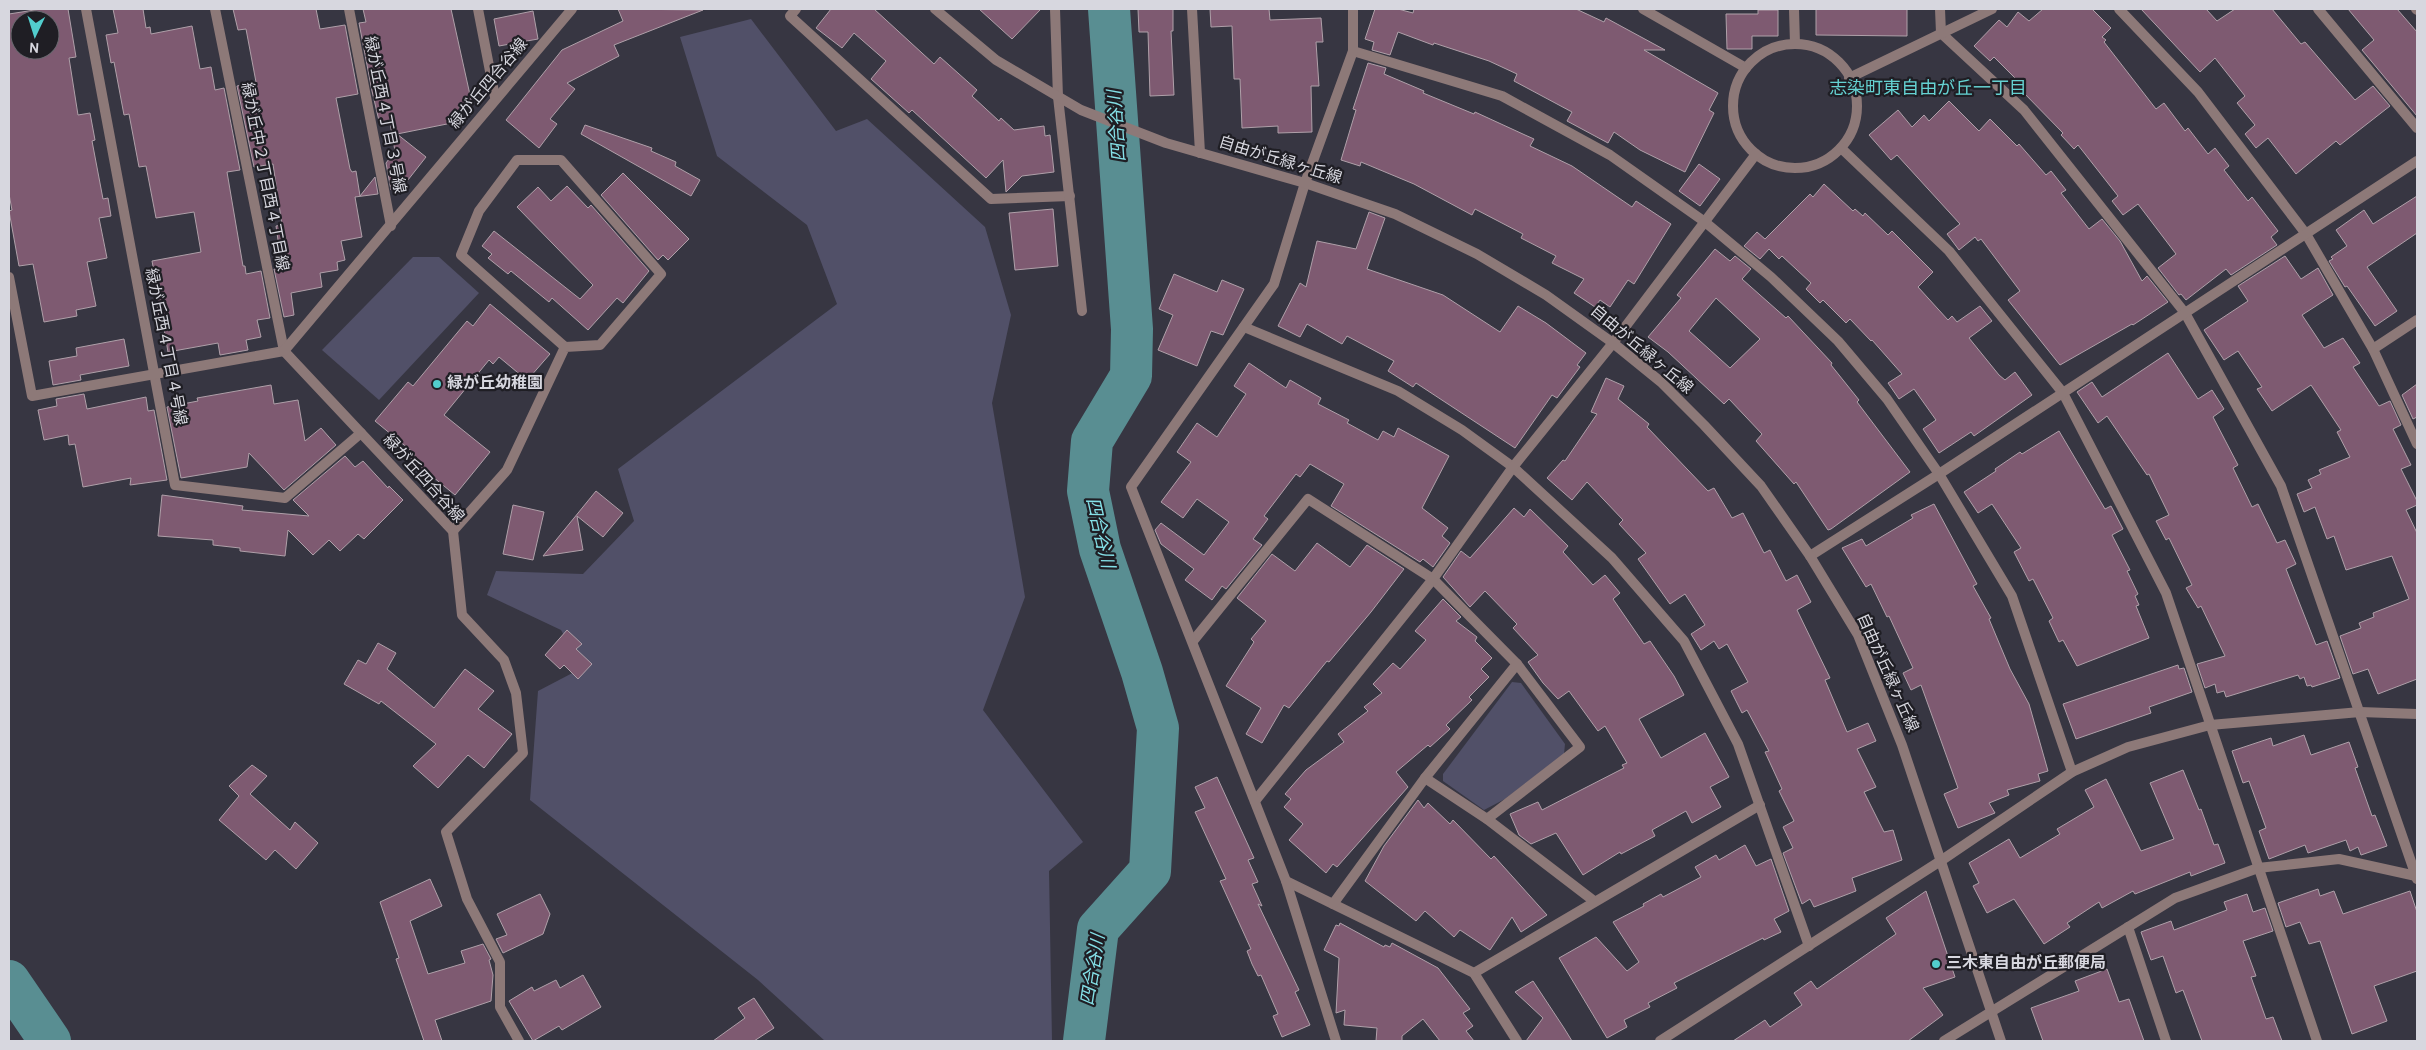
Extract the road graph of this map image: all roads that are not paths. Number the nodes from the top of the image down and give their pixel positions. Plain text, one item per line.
1 (86, 9) edge
2 (215, 9) edge
3 (349, 9) edge
4 (478, 9) edge
5 (572, 9) edge
6 (796, 9) edge
7 (935, 9) edge
8 (1055, 9) edge
9 (1192, 9) edge
10 (1353, 9) edge
11 (1643, 9) edge
12 (1794, 9) edge
13 (1940, 9) edge
14 (1992, 9) edge
15 (2120, 9) edge
16 (2318, 9) edge
17 (1941, 33) junction
18 (1794, 44) junction
19 (1353, 51) junction
20 (1746, 68) junction
21 (1849, 78) junction
22 (495, 97) junction
23 (1058, 97) junction
24 (2417, 128) edge
25 (1841, 148) junction
26 (1200, 152) junction
27 (1756, 154) junction
28 (2417, 161) edge
29 (1305, 183) junction
30 (1070, 196) junction
31 (1705, 222) junction
32 (391, 226) junction
33 (2306, 234) junction
34 (9, 277) edge
35 (1082, 311) dead end
36 (2185, 313) junction
37 (2417, 320) edge
38 (1244, 327) junction
39 (1613, 343) junction
40 (565, 346) junction
41 (2373, 349) junction
42 (284, 351) junction
43 (154, 374) junction
44 (2063, 392) junction
45 (361, 433) junction
46 (2417, 444) edge
47 (1513, 467) junction
48 (1939, 474) junction
49 (454, 531) junction
50 (1810, 556) junction
51 (1433, 579) junction
52 (1192, 640) junction
53 (1517, 664) junction
54 (2360, 712) junction
55 (2417, 714) edge
56 (2210, 725) junction
57 (2072, 772) junction
58 (1425, 778) junction
59 (1255, 802) junction
60 (1760, 805) junction
61 (1487, 819) junction
62 (1942, 860) junction
63 (2258, 868) junction
64 (2417, 878) edge
65 (1286, 881) junction
66 (1594, 902) junction
67 (1333, 904) junction
68 (2128, 928) junction
69 (1809, 946) junction
70 (1474, 973) junction
71 (1991, 1012) junction
72 (519, 1041) edge
73 (1336, 1041) edge
74 (1517, 1041) edge
75 (1660, 1041) edge
76 (1944, 1041) edge
77 (2001, 1041) edge
78 (2166, 1041) edge
79 (2317, 1041) edge

1 - 43 street, 緑が丘西４丁目４号線
2 - 42 street, 緑が丘中２丁目西４丁目線
3 - 32 street, 緑が丘西４丁目３号線
4 - 22 street
5 - 22 street, 緑が丘四合谷線
6 - 30 street
7 - 23 street, 自由が丘緑ヶ丘線
8 - 23 street
9 - 26 street
10 - 19 street
11 - 20 street
12 - 18 street
13 - 17 street
14 - 17 street
15 - 33 street
16 - 24 street
17 - 21 street
17 - 36 street
18 - 20 street
18 - 21 street
19 - 29 street
19 - 31 street
20 - 27 street
21 - 25 street
22 - 32 street, 緑が丘四合谷線
23 - 26 street, 自由が丘緑ヶ丘線
23 - 30 street
25 - 27 street
25 - 44 street
26 - 29 street, 自由が丘緑ヶ丘線
27 - 31 street
28 - 33 street
29 - 38 street
29 - 39 street, 自由が丘緑ヶ丘線
30 - 35 street
31 - 39 street
31 - 48 street
32 - 42 street, 緑が丘四合谷線
33 - 36 street
33 - 41 street
34 - 43 street
36 - 44 street
36 - 54 street
37 - 41 street
38 - 47 street
38 - 52 street
39 - 47 street
39 - 50 street, 自由が丘緑ヶ丘線
40 - 40 street
40 - 49 street
41 - 46 street
42 - 43 street
42 - 45 street, 緑が丘四合谷線
43 - 45 street, 緑が丘西４丁目４号線
44 - 48 street
44 - 56 street
45 - 49 street, 緑が丘四合谷線
47 - 51 street
47 - 60 street
48 - 50 street
48 - 57 street
49 - 72 street, 緑が丘四合谷線
50 - 62 street, 自由が丘緑ヶ丘線
51 - 52 street
51 - 53 street
51 - 59 street
52 - 59 street
53 - 58 street
53 - 61 street
54 - 55 street
54 - 56 street
54 - 64 street
56 - 57 street
56 - 63 street
57 - 62 street
58 - 61 street
58 - 67 street
59 - 65 street
60 - 66 street
60 - 69 street
61 - 66 street
62 - 69 street
62 - 71 street, 自由が丘緑ヶ丘線
63 - 64 street
63 - 68 street
63 - 79 street
65 - 67 street
65 - 73 street
66 - 70 street
67 - 70 street
68 - 71 street
68 - 78 street
69 - 75 street
70 - 74 street
71 - 76 street
71 - 77 street, 自由が丘緑ヶ丘線

